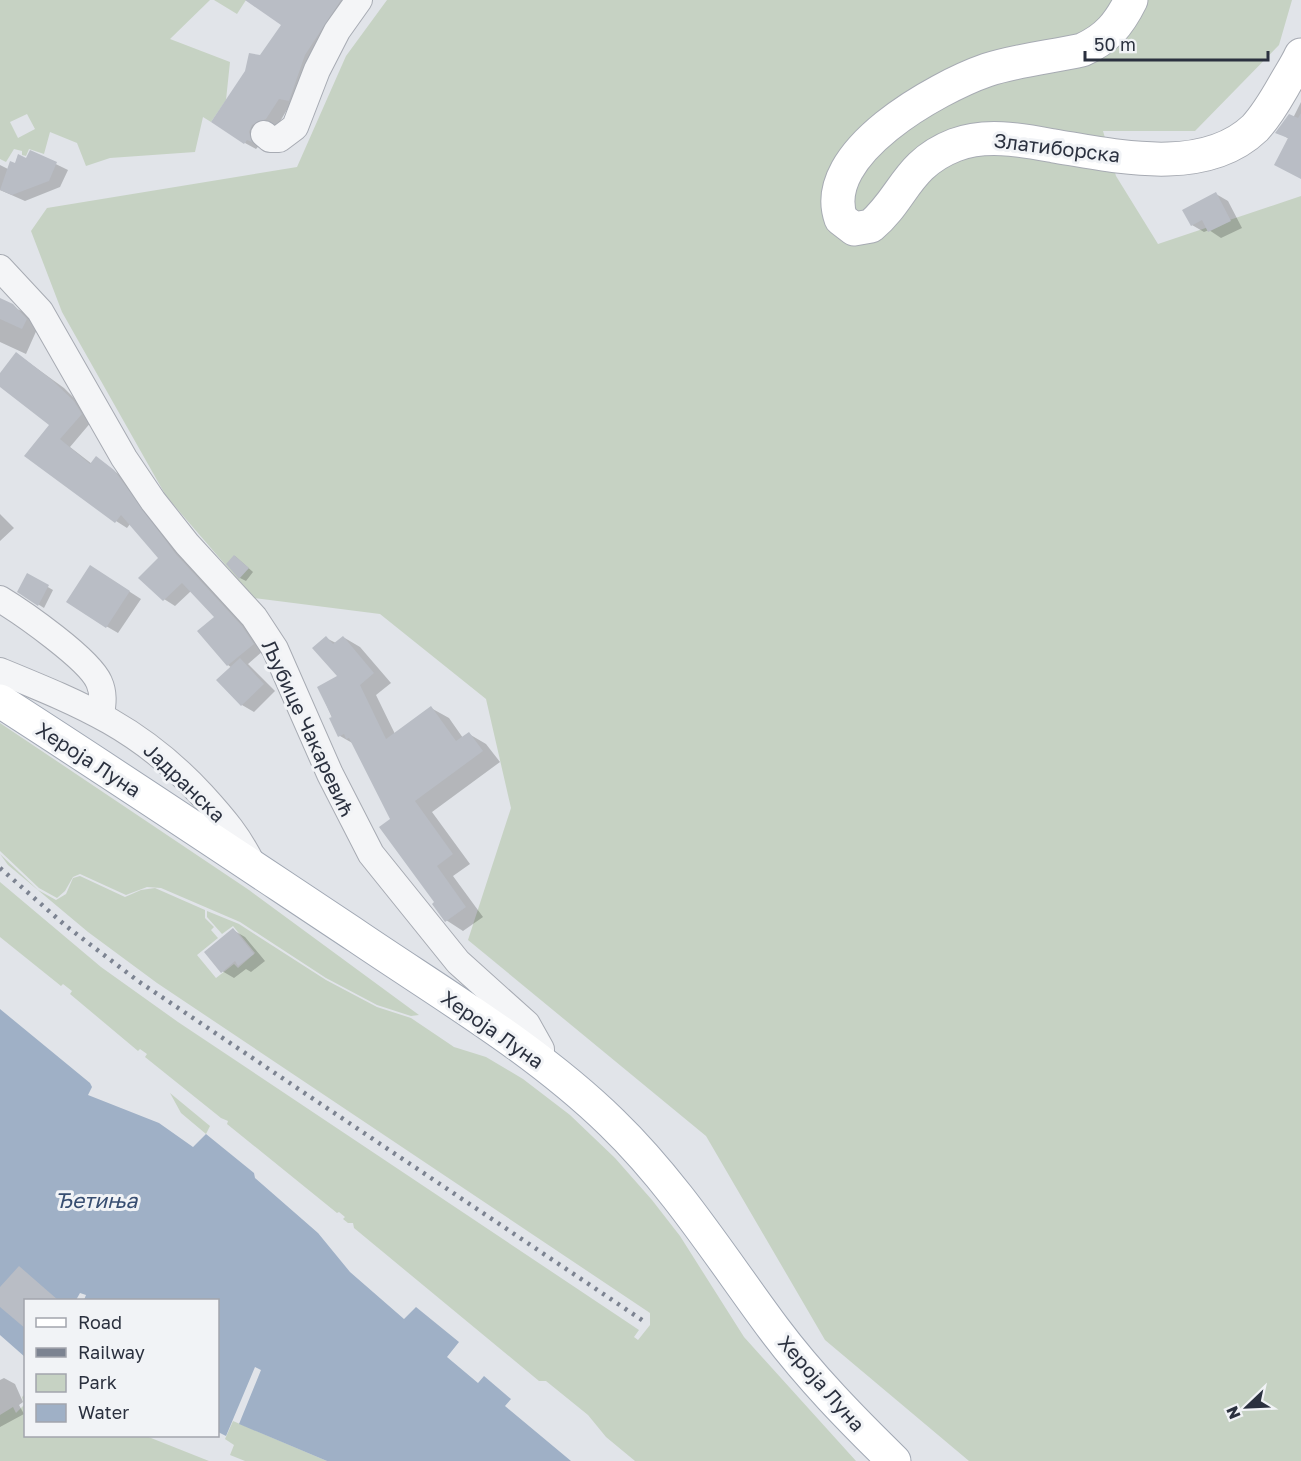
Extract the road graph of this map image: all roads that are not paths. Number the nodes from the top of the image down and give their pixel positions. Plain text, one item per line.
1 (358, 0) edge
2 (1131, 0) edge
3 (1301, 55) edge
4 (264, 134) dead end
5 (0, 268) edge
6 (0, 599) edge
7 (0, 672) edge
8 (0, 701) edge
9 (101, 714) junction
10 (253, 866) junction
11 (541, 1061) junction
12 (894, 1461) edge

1 - 4 street
2 - 3 main road, Златиборска
5 - 11 street, Љубице Чакаревић
6 - 9 street
7 - 9 street, Јадранска
8 - 10 main road, Хероја Луна
9 - 10 street, Јадранска
10 - 11 main road, Хероја Луна
11 - 12 main road, Хероја Луна

